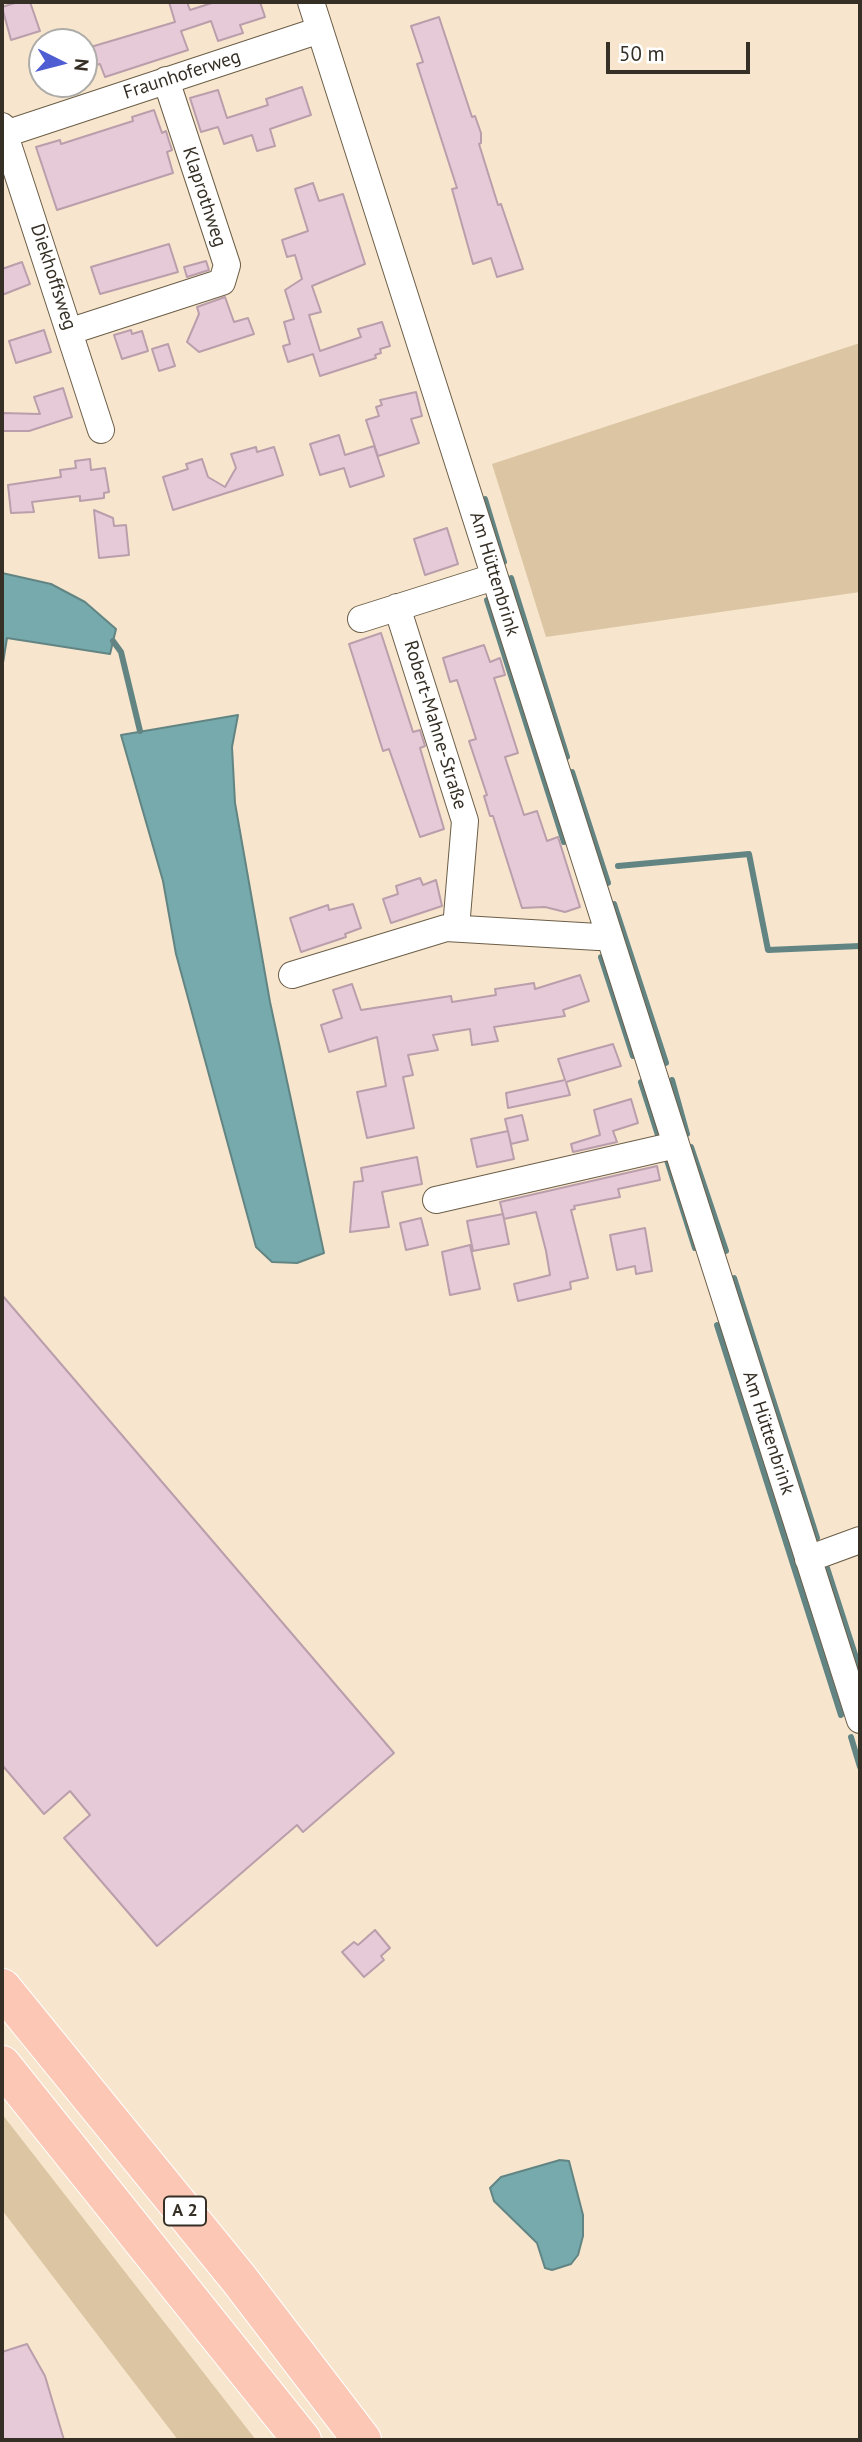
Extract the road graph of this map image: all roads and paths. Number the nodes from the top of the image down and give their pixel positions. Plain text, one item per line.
1 (311, 2) edge
2 (320, 30) junction
3 (166, 80) junction
4 (3, 130) edge
5 (71, 331) junction
6 (101, 430) dead end
7 (494, 577) junction
8 (397, 607) junction
9 (361, 619) dead end
10 (456, 928) junction
11 (608, 933) junction
12 (292, 975) dead end
13 (676, 1145) junction
14 (436, 1200) dead end
15 (860, 1540) edge
16 (808, 1559) junction
17 (860, 1720) edge
18 (2, 1988) edge
19 (2, 2065) edge
20 (302, 2440) edge
21 (362, 2440) edge

1 - 2 street, Am Hüttenbrink
2 - 3 street, Fraunhoferweg
2 - 7 street, Am Hüttenbrink
3 - 4 street, Fraunhoferweg
3 - 5 street, Klaprothweg
4 - 5 street, Diekhoffsweg
5 - 6 street, Diekhoffsweg
7 - 8 street
7 - 11 street, Am Hüttenbrink
8 - 9 street
8 - 10 street, Robert-Mahne-Straße
10 - 11 street
10 - 12 street
11 - 13 street, Am Hüttenbrink
13 - 14 street
13 - 16 street, Am Hüttenbrink
15 - 16 street
16 - 17 street, Am Hüttenbrink
18 - 21 highway, A 2
19 - 20 highway, A 2

